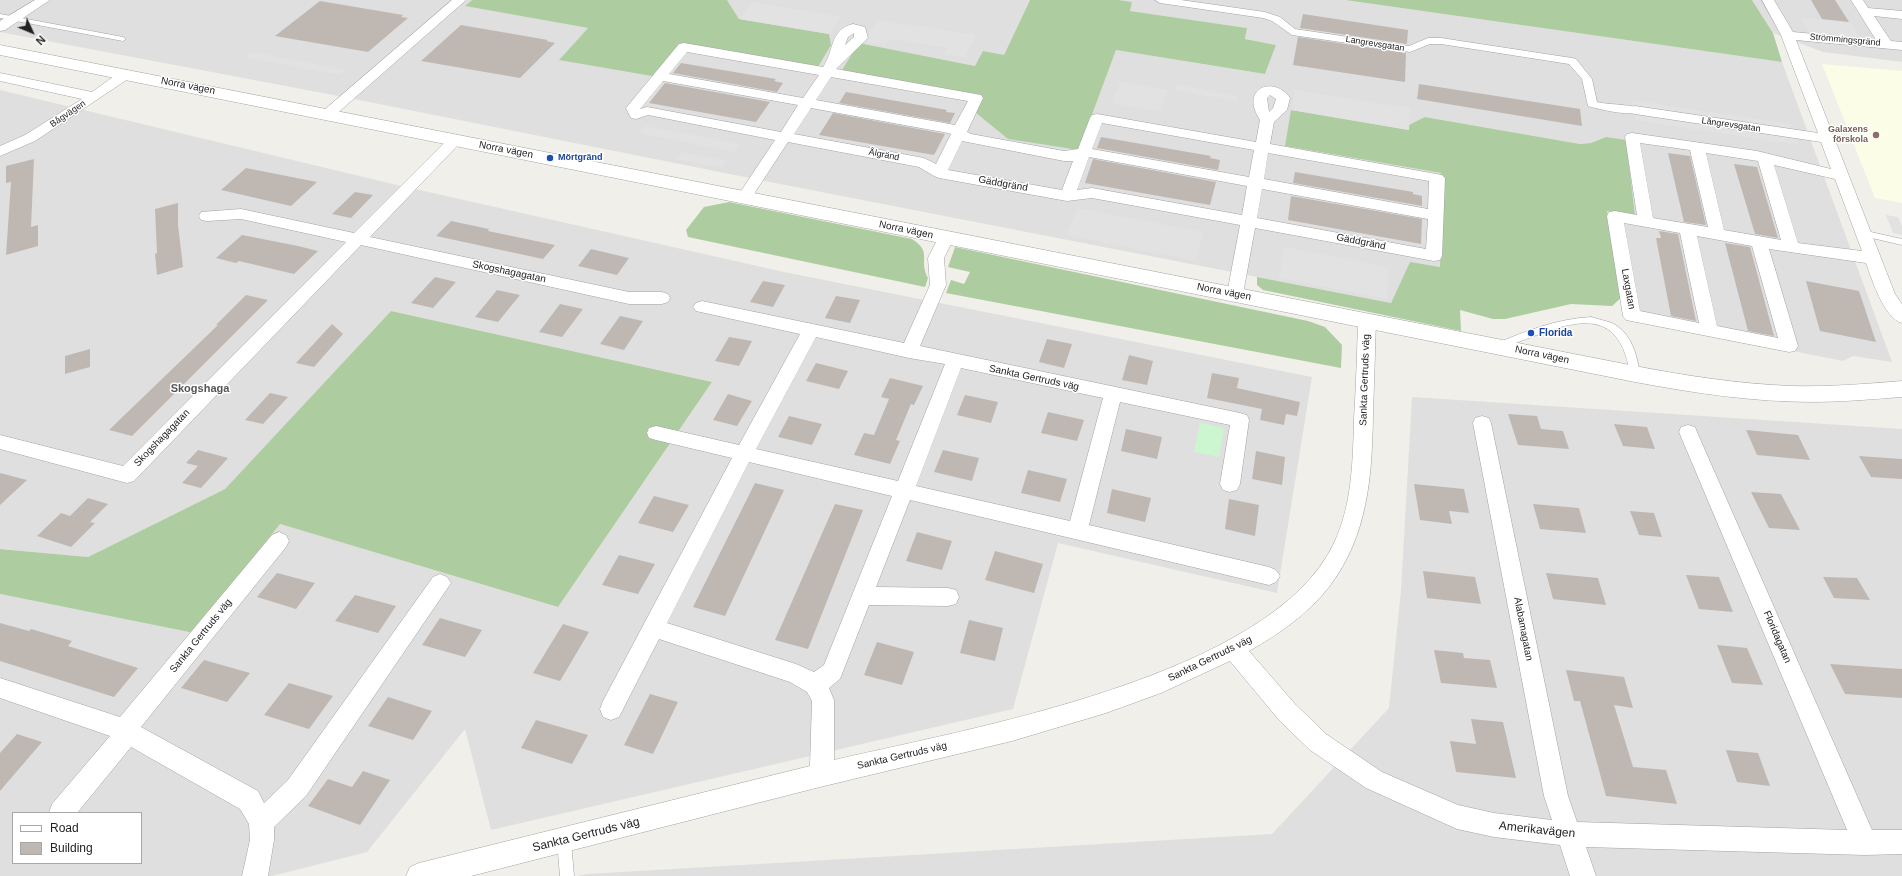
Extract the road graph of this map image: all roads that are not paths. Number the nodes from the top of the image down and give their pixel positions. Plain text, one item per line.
1 (44, 0) edge
2 (460, 0) edge
3 (1160, 0) edge
4 (1768, 0) edge
5 (1860, 5) edge
6 (1902, 14) edge
7 (0, 16) edge
8 (14, 19) junction
9 (0, 27) edge
10 (1788, 35) junction
11 (123, 39) dead end
12 (1886, 44) junction
13 (1902, 46) edge
14 (0, 50) edge
15 (830, 68) junction
16 (126, 74) junction
17 (660, 76) junction
18 (0, 77) edge
19 (94, 97) junction
20 (806, 103) junction
21 (1635, 110) joint
22 (328, 114) junction
23 (1267, 120) dead end
24 (958, 133) junction
25 (784, 136) junction
26 (1828, 139) junction
27 (455, 140) junction
28 (1697, 147) junction
29 (1262, 148) junction
30 (0, 152) edge
31 (1084, 152) junction
32 (1765, 158) junction
33 (939, 172) junction
34 (1841, 176) junction
35 (1255, 183) junction
36 (1067, 196) junction
37 (745, 197) junction
38 (1436, 215) junction
39 (208, 216) dead end
40 (1248, 221) junction
41 (1646, 222) junction
42 (1687, 229) junction
43 (1717, 234) junction
44 (1862, 234) junction
45 (946, 238) junction
46 (356, 240) junction
47 (1759, 242) junction
48 (1902, 242) edge
49 (1791, 247) junction
50 (1872, 258) junction
51 (1235, 294) junction
52 (1902, 296) edge
53 (662, 298) dead end
54 (702, 307) dead end
55 (1902, 317) edge
56 (1367, 321) junction
57 (811, 330) junction
58 (1709, 331) junction
59 (1497, 346) junction
60 (909, 352) junction
61 (955, 361) junction
62 (1635, 374) junction
63 (1902, 378) edge
64 (1902, 389) edge
65 (1113, 394) junction
66 (1814, 394) junction
67 (1482, 424) dead end
68 (656, 432) dead end
69 (1688, 432) dead end
70 (0, 442) edge
71 (744, 453) junction
72 (1230, 484) dead end
73 (905, 491) junction
74 (1077, 531) junction
75 (279, 541) dead end
76 (1269, 576) dead end
77 (440, 583) dead end
78 (863, 596) junction
79 (948, 597) dead end
80 (654, 628) junction
81 (1234, 649) junction
82 (814, 685) junction
83 (0, 688) edge
84 (611, 709) dead end
85 (126, 732) junction
86 (822, 775) junction
87 (62, 812) edge
88 (261, 822) junction
89 (1568, 834) junction
90 (564, 841) junction
91 (1902, 842) edge
92 (1865, 843) junction
93 (255, 876) edge
94 (419, 876) edge
95 (567, 876) edge
96 (1583, 876) edge

1 - 8 street
2 - 22 street
3 - 21 street, Langrevsgatan
4 - 10 street
5 - 6 street
5 - 12 street
7 - 8 lane
8 - 9 street
8 - 11 lane
10 - 12 street, Strömmingsgränd
10 - 26 street
12 - 13 street, Strömmingsgränd
14 - 16 street, Norra vägen
15 - 17 street, Ålgränd
15 - 20 street
15 - 24 street, Ålgränd
16 - 19 street
16 - 22 street, Norra vägen
17 - 20 street
17 - 25 street, Ålgränd
18 - 19 street, Bågvägen
19 - 30 street, Bågvägen
20 - 24 street
20 - 25 street
21 - 26 street, Långrevsgatan
22 - 27 street, Norra vägen
23 - 29 street
24 - 31 street
24 - 33 street, Ålgränd
25 - 33 street, Ålgränd
25 - 37 street
26 - 34 street
27 - 37 street, Norra vägen
27 - 46 street, Skogshagagatan
28 - 32 street
28 - 41 street
28 - 43 street
29 - 31 street, Gäddgränd
29 - 35 street
29 - 38 street, Gäddgränd
31 - 35 street
31 - 36 street, Gäddgränd
32 - 34 street
32 - 49 street
33 - 36 street, Gäddgränd
34 - 44 street
35 - 38 street
35 - 40 street
36 - 40 street, Gäddgränd
37 - 45 street, Norra vägen
38 - 40 street, Gäddgränd
39 - 46 street, Skogshagagatan
40 - 51 street
41 - 42 street, Laxgatan
41 - 58 street, Laxgatan
42 - 43 street, Laxgatan
42 - 58 street
43 - 47 street, Laxgatan
44 - 48 lane
44 - 50 street
45 - 51 street, Norra vägen
45 - 60 street
46 - 53 street, Skogshagagatan
46 - 70 street, Skogshagagatan
47 - 49 street, Laxgatan
47 - 58 street, Laxgatan
49 - 50 street, Laxgatan
50 - 52 street
50 - 55 street
51 - 56 street, Norra vägen
54 - 57 street, Sankta Gertruds väg
56 - 59 street, Norra vägen
56 - 81 street, Sankta Gertruds väg
57 - 60 street, Sankta Gertruds väg
57 - 71 street
59 - 62 street, Norra vägen
59 - 62 lane
60 - 61 street, Sankta Gertruds väg
61 - 65 street, Sankta Gertruds väg
61 - 73 street
62 - 66 street, Norra vägen
63 - 66 street, Norra vägen
64 - 66 street, Norra vägen
65 - 72 street, Sankta Gertruds väg
65 - 74 street
67 - 89 street, Alabamagatan
68 - 71 street
69 - 92 street, Floridagatan
71 - 73 street
71 - 80 street
73 - 74 street
73 - 78 street
74 - 76 street
75 - 85 street, Sankta Gertruds väg
77 - 88 street
78 - 79 street
78 - 82 street
80 - 82 street
80 - 84 street
81 - 86 street, Sankta Gertruds väg
81 - 89 street, Amerikavägen
82 - 86 street
83 - 85 street
85 - 87 street, Sankta Gertruds väg
85 - 88 street
86 - 90 street, Sankta Gertruds väg
88 - 93 street
89 - 92 street, Amerikavägen
89 - 96 street, Alabamagatan
90 - 94 street, Sankta Gertruds väg
90 - 95 lane
91 - 92 street, Amerikavägen

